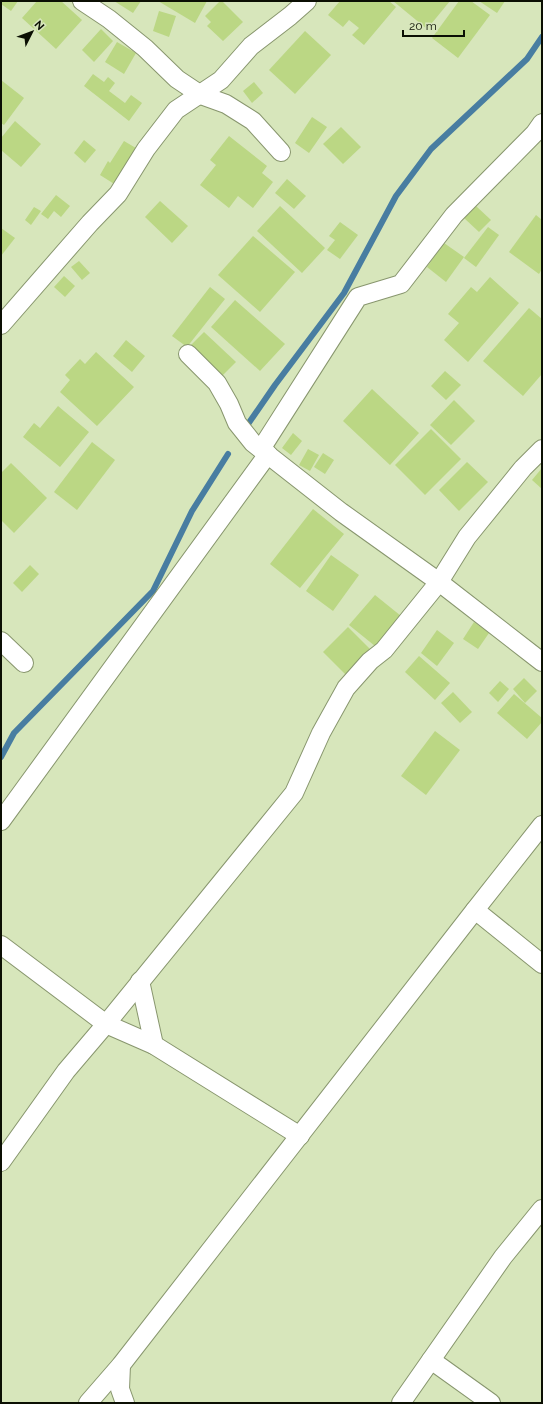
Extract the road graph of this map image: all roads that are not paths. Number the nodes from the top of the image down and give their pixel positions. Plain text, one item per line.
1 (82, 1) edge
2 (307, 1) edge
3 (201, 95) junction
4 (540, 129) edge
5 (281, 152) dead end
6 (1, 325) edge
7 (188, 354) dead end
8 (542, 449) edge
9 (264, 451) junction
10 (439, 582) junction
11 (1, 641) edge
12 (542, 662) edge
13 (24, 663) dead end
14 (1, 821) edge
15 (542, 825) edge
16 (475, 910) junction
17 (1, 945) edge
18 (542, 964) edge
19 (140, 981) junction
20 (106, 1024) junction
21 (154, 1045) junction
22 (300, 1136) junction
23 (1, 1162) edge
24 (542, 1209) edge
25 (431, 1360) junction
26 (121, 1365) junction
27 (88, 1403) edge
28 (125, 1403) edge
29 (401, 1403) edge
30 (491, 1403) edge

1 - 3 street
2 - 3 street
3 - 5 street
3 - 6 street
4 - 9 street
7 - 9 street
8 - 10 street
9 - 10 street
9 - 14 street
10 - 12 street
10 - 19 street
11 - 13 street
15 - 16 street
16 - 18 street
16 - 22 street
17 - 20 street
19 - 20 street
19 - 21 street
20 - 21 street
20 - 23 street
21 - 22 street
22 - 26 street
24 - 25 street
25 - 29 street
25 - 30 street
26 - 27 street
26 - 28 street

